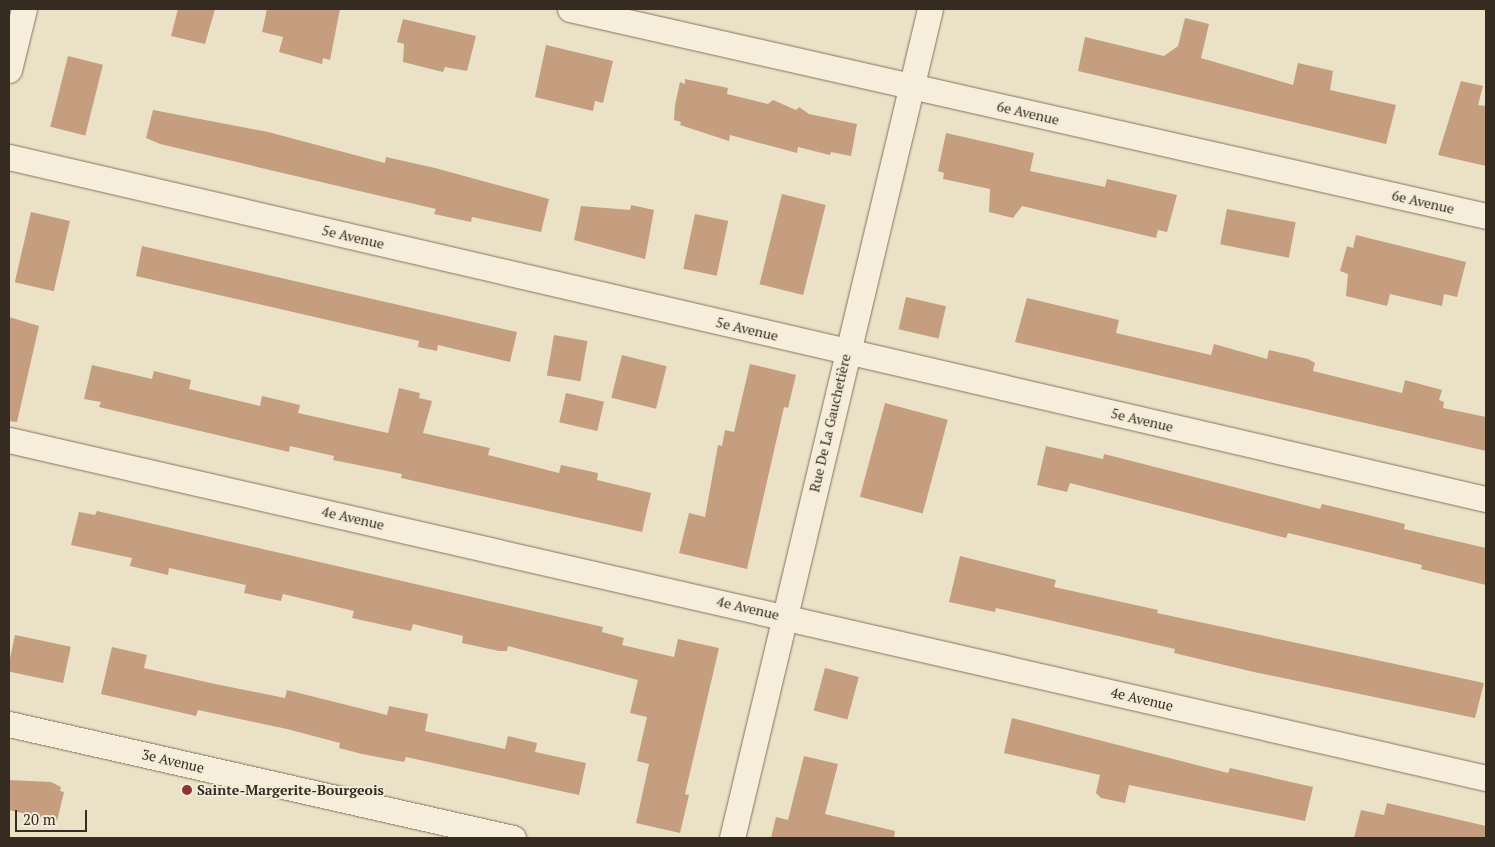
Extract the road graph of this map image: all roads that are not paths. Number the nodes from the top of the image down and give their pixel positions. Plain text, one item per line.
1 (24, 9) edge
2 (570, 9) edge
3 (930, 9) edge
4 (9, 70) edge
5 (912, 87) junction
6 (9, 156) edge
7 (1486, 216) edge
8 (847, 352) junction
9 (9, 440) edge
10 (1486, 498) edge
11 (785, 616) junction
12 (9, 724) edge
13 (1486, 778) edge
14 (513, 838) edge
15 (732, 838) edge

1 - 4 street
2 - 5 street, 6e Avenue
3 - 5 street, Rue De La Gauchetière
5 - 7 street, 6e Avenue
5 - 8 street, Rue De La Gauchetière
6 - 8 street, 5e Avenue
8 - 10 street, 5e Avenue
8 - 11 street, Rue De La Gauchetière
9 - 11 street, 4e Avenue
11 - 13 street, 4e Avenue
11 - 15 street, Rue De La Gauchetière
12 - 14 street, 3e Avenue

